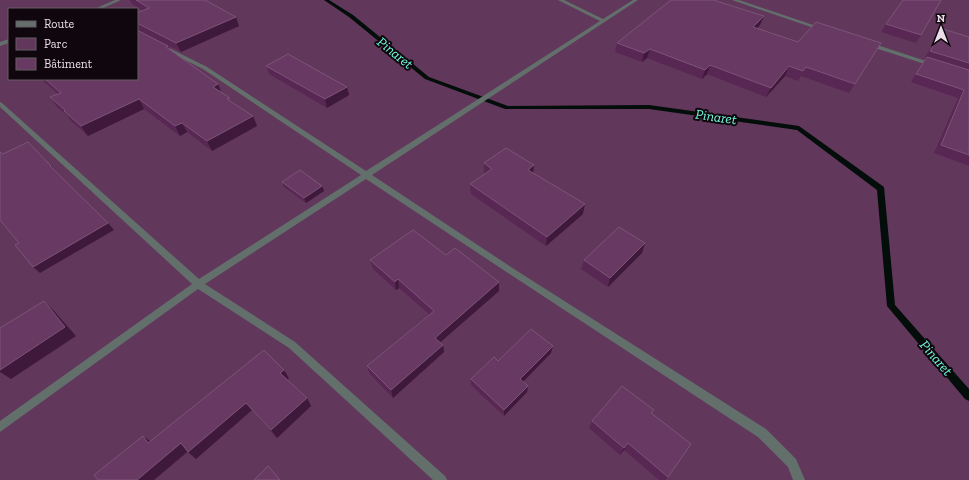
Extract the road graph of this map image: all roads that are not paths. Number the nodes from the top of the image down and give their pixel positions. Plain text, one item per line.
1 (119, 0) edge
2 (560, 0) edge
3 (636, 0) edge
4 (734, 0) edge
5 (99, 8) edge
6 (604, 20) junction
7 (826, 31) edge
8 (864, 43) edge
9 (157, 44) edge
10 (939, 67) edge
11 (0, 104) edge
12 (365, 174) junction
13 (198, 284) junction
14 (0, 427) edge
15 (441, 480) edge
16 (799, 480) edge

1 - 5 street
2 - 6 street
3 - 6 street
4 - 7 street
6 - 12 street
8 - 10 street
9 - 12 street
11 - 13 street
12 - 13 street
12 - 16 street
13 - 14 street
13 - 15 street

